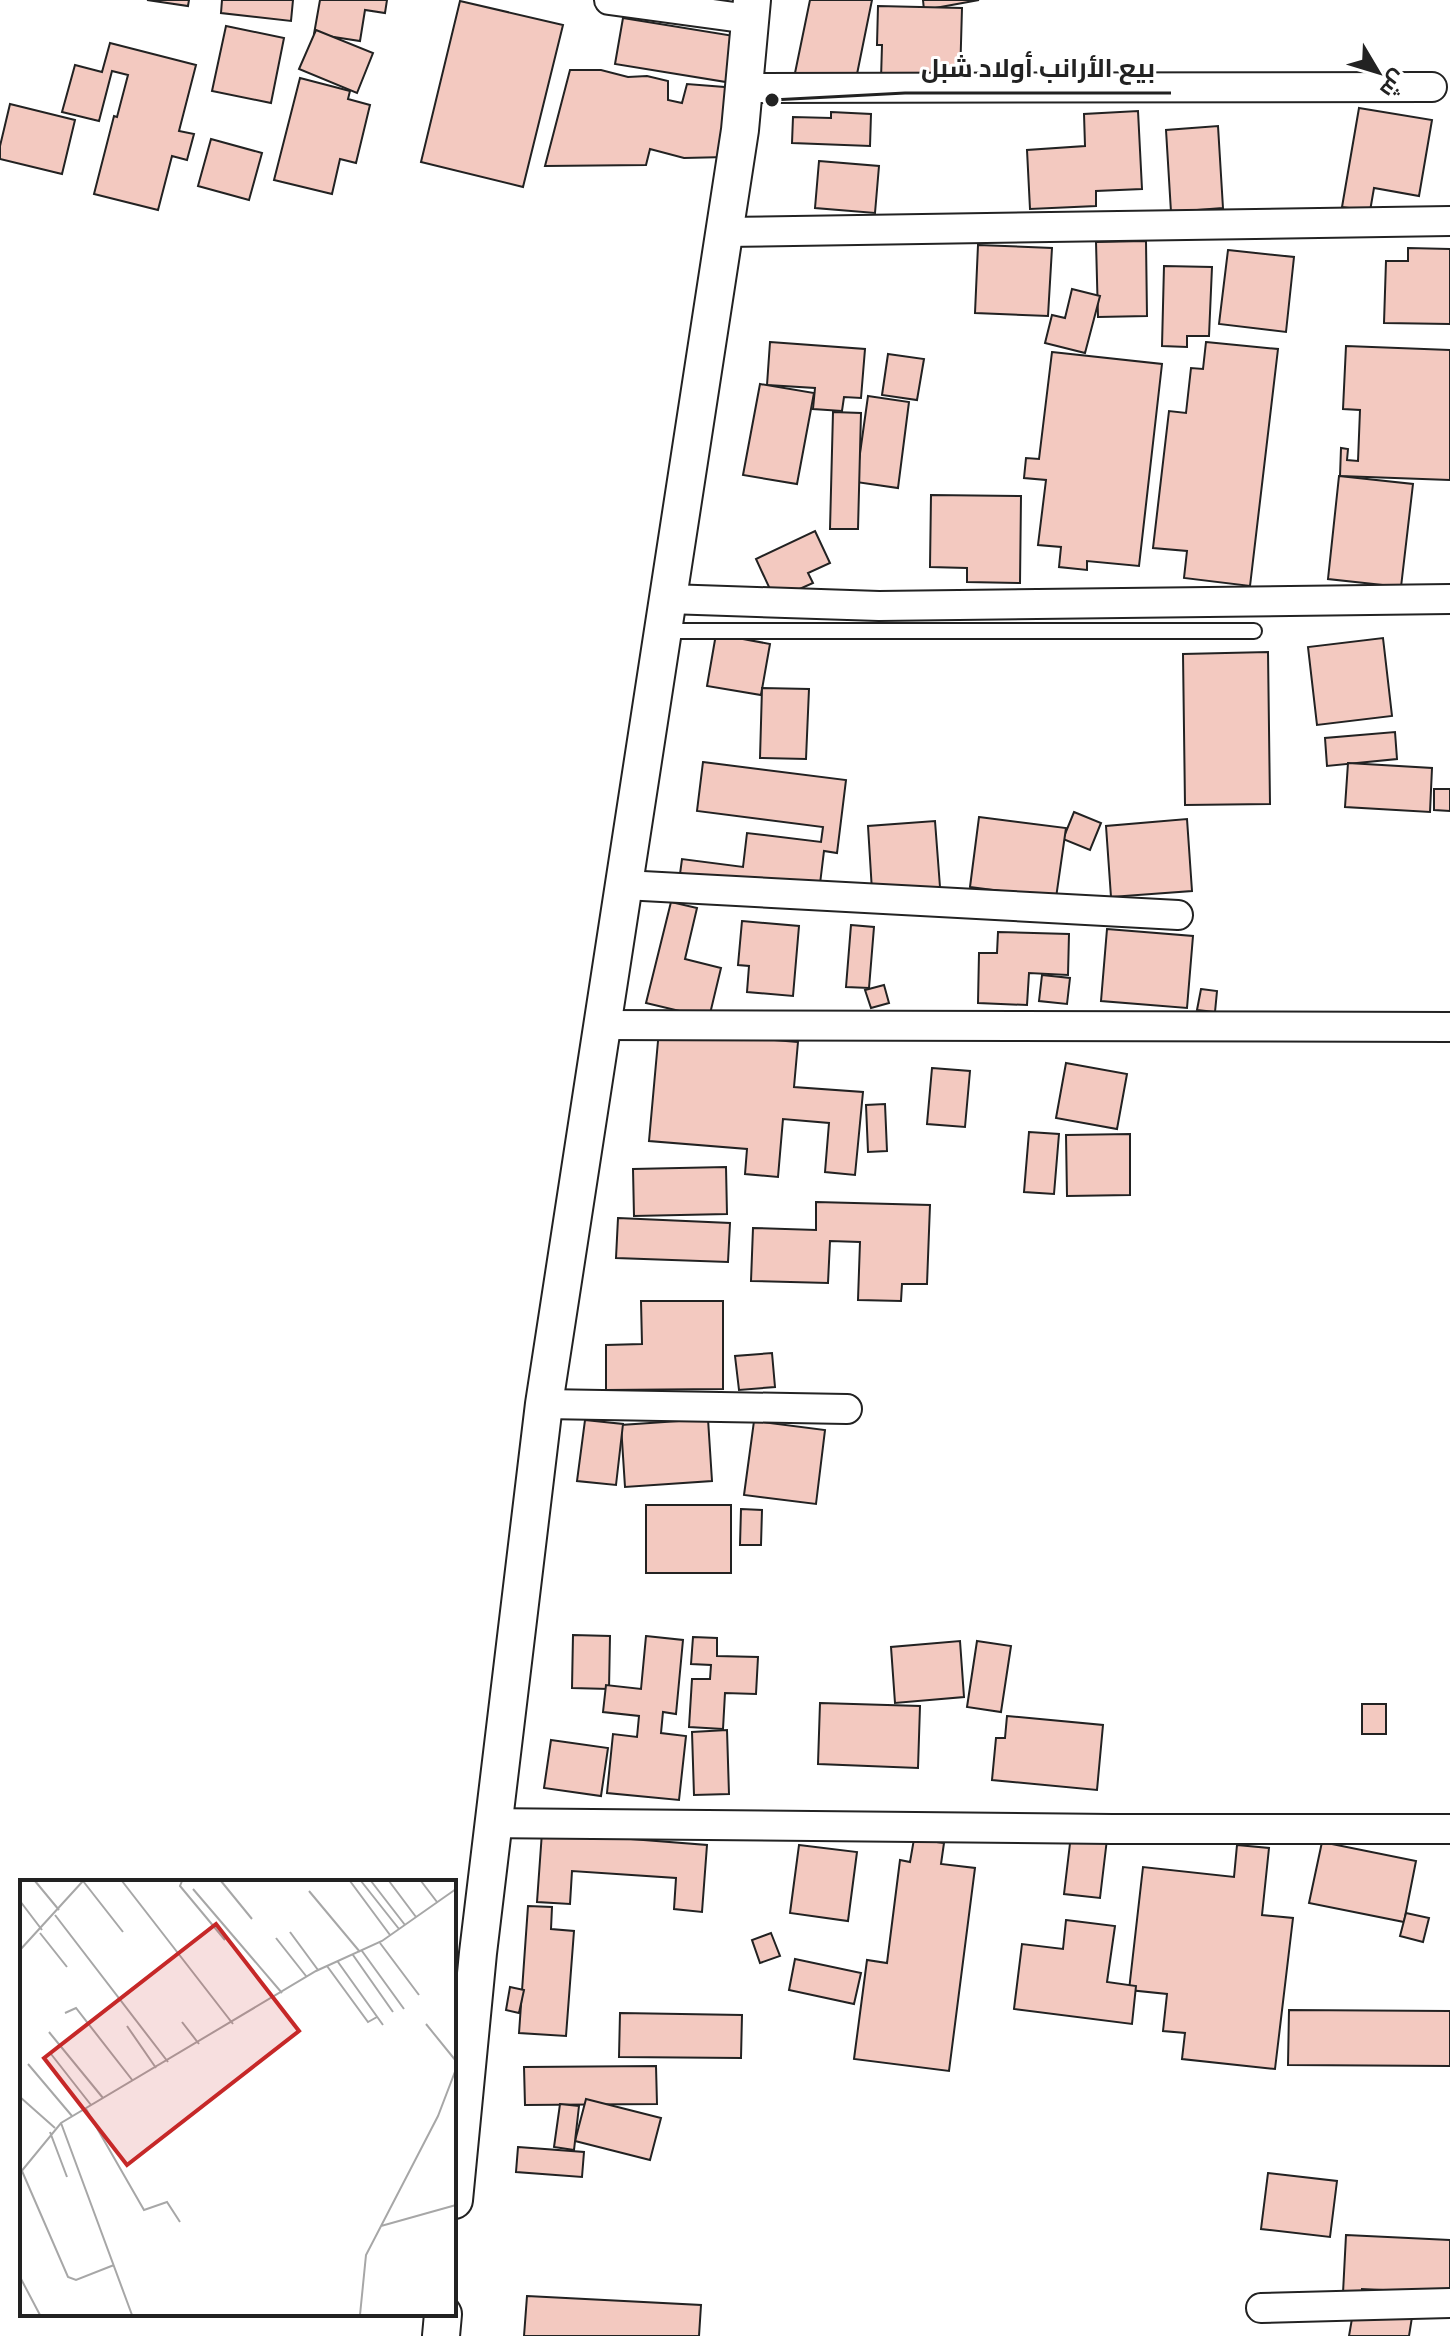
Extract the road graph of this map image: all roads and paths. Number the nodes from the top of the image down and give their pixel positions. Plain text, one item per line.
1 (609, 0) edge
2 (751, 10) edge
3 (1432, 87) dead end
4 (744, 88) junction
5 (1450, 221) edge
6 (724, 232) junction
7 (1450, 599) edge
8 (665, 615) junction
9 (1254, 631) dead end
10 (624, 885) junction
11 (1178, 915) dead end
12 (603, 1025) junction
13 (1450, 1027) edge
14 (544, 1404) junction
15 (847, 1409) dead end
16 (494, 1823) junction
17 (1450, 1829) edge
18 (456, 2179) edge
19 (1450, 2303) edge
20 (1261, 2308) dead end
21 (443, 2316) edge
22 (441, 2336) edge

1 - 2 street
2 - 4 street
3 - 4 street
4 - 6 street
5 - 6 street
6 - 8 street
7 - 8 street
8 - 9 lane
8 - 10 street
10 - 11 street
10 - 12 street
12 - 13 street
12 - 14 street
14 - 15 street
14 - 16 street
16 - 17 street
16 - 18 street
19 - 20 street
21 - 22 street

